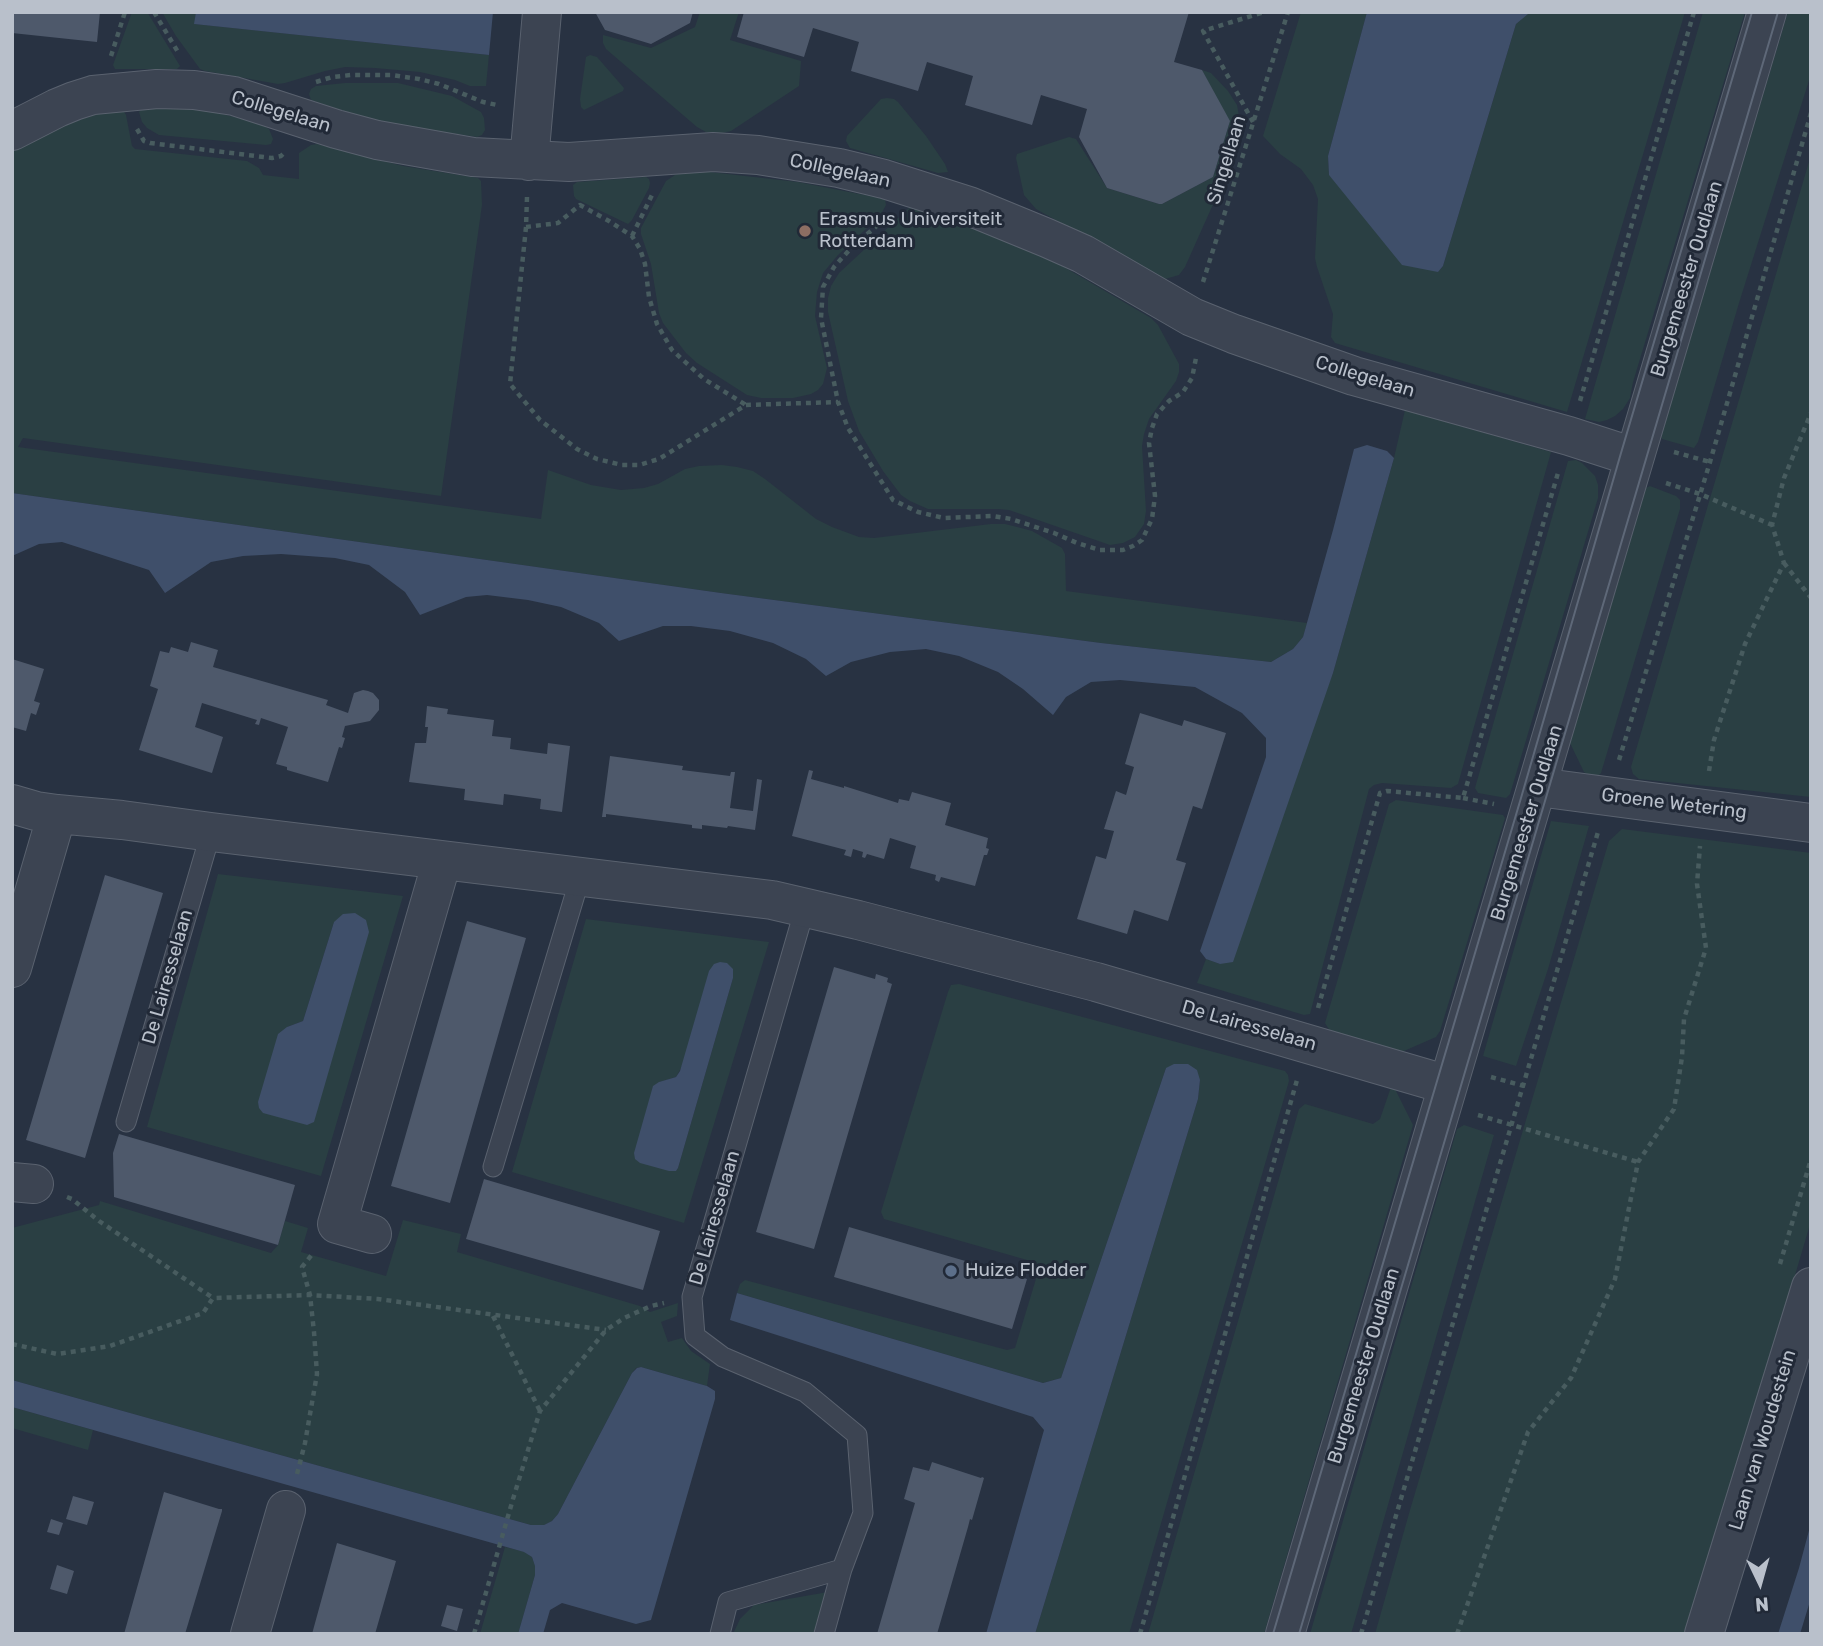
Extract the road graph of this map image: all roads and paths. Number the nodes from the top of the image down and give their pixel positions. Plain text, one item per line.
1 (542, 12) edge
2 (1264, 12) edge
3 (1288, 12) edge
4 (1694, 12) edge
5 (1767, 12) edge
6 (128, 91) junction
7 (533, 108) junction
8 (1811, 113) edge
9 (288, 114) junction
10 (1253, 122) junction
11 (12, 131) edge
12 (529, 161) junction
13 (913, 188) junction
14 (526, 227) junction
15 (1192, 317) junction
16 (838, 402) junction
17 (746, 405) junction
18 (1811, 413) edge
19 (1569, 436) junction
20 (1634, 457) junction
21 (1700, 494) junction
22 (1772, 525) junction
23 (1784, 562) junction
24 (1811, 598) edge
25 (1538, 787) junction
26 (1608, 796) junction
27 (12, 804) edge
28 (1702, 808) junction
29 (57, 814) junction
30 (1811, 822) edge
31 (211, 832) junction
32 (442, 861) junction
33 (580, 878) junction
34 (805, 908) junction
35 (12, 968) edge
36 (1308, 1043) junction
37 (1448, 1084) junction
38 (126, 1122) dead end
39 (1511, 1126) junction
40 (1638, 1162) junction
41 (493, 1167) dead end
42 (23, 1183) edge
43 (354, 1229) joint
44 (1811, 1287) edge
45 (310, 1296) junction
46 (692, 1297) junction
47 (213, 1298) junction
48 (493, 1316) junction
49 (606, 1331) junction
50 (12, 1345) edge
51 (540, 1411) junction
52 (306, 1443) dead end
53 (286, 1510) dead end
54 (842, 1569) junction
55 (250, 1634) edge
56 (474, 1634) edge
57 (720, 1634) edge
58 (824, 1634) edge
59 (1140, 1634) edge
60 (1285, 1634) edge
61 (1361, 1634) edge
62 (1457, 1634) edge
63 (1704, 1634) edge

1 - 7 street
2 - 10 path
3 - 10 path, Singellaan
4 - 19 path
5 - 20 street, Burgemeester Oudlaan
6 - 9 street, Collegelaan
6 - 9 path
6 - 11 street, Collegelaan
7 - 9 path
7 - 12 street
8 - 21 path
9 - 12 street, Collegelaan
10 - 15 path, Singellaan
12 - 13 street, Collegelaan
12 - 14 path
13 - 15 street, Collegelaan
13 - 16 path
14 - 17 path
14 - 17 path
15 - 16 path
15 - 19 street, Collegelaan
16 - 17 path
18 - 22 path
19 - 20 street, Collegelaan
19 - 36 path
20 - 25 street, Burgemeester Oudlaan
21 - 22 path
21 - 26 path
22 - 23 path
23 - 24 path
23 - 28 path
25 - 26 street, Groene Wetering
25 - 37 street, Burgemeester Oudlaan
26 - 28 street, Groene Wetering
26 - 39 path
27 - 29 street, De Lairesselaan
28 - 30 street, Groene Wetering
28 - 40 path
29 - 31 street, De Lairesselaan
29 - 35 street
31 - 32 street, De Lairesselaan
31 - 38 lane, De Lairesselaan
32 - 33 street, De Lairesselaan
32 - 43 street
33 - 34 street, De Lairesselaan
33 - 41 lane
34 - 36 street, De Lairesselaan
34 - 46 lane, De Lairesselaan
36 - 37 street, De Lairesselaan
36 - 59 path
37 - 60 street, Burgemeester Oudlaan
39 - 40 path
39 - 61 path
40 - 62 path
42 - 47 path
43 - 45 path
44 - 63 street, Laan van Woudestein
45 - 47 path
45 - 48 path
45 - 52 path
46 - 49 path
46 - 54 lane, De Lairesselaan
47 - 50 path
48 - 49 path
48 - 51 path
49 - 51 path
51 - 56 path
53 - 55 street
54 - 57 lane
54 - 58 lane, De Lairesselaan

